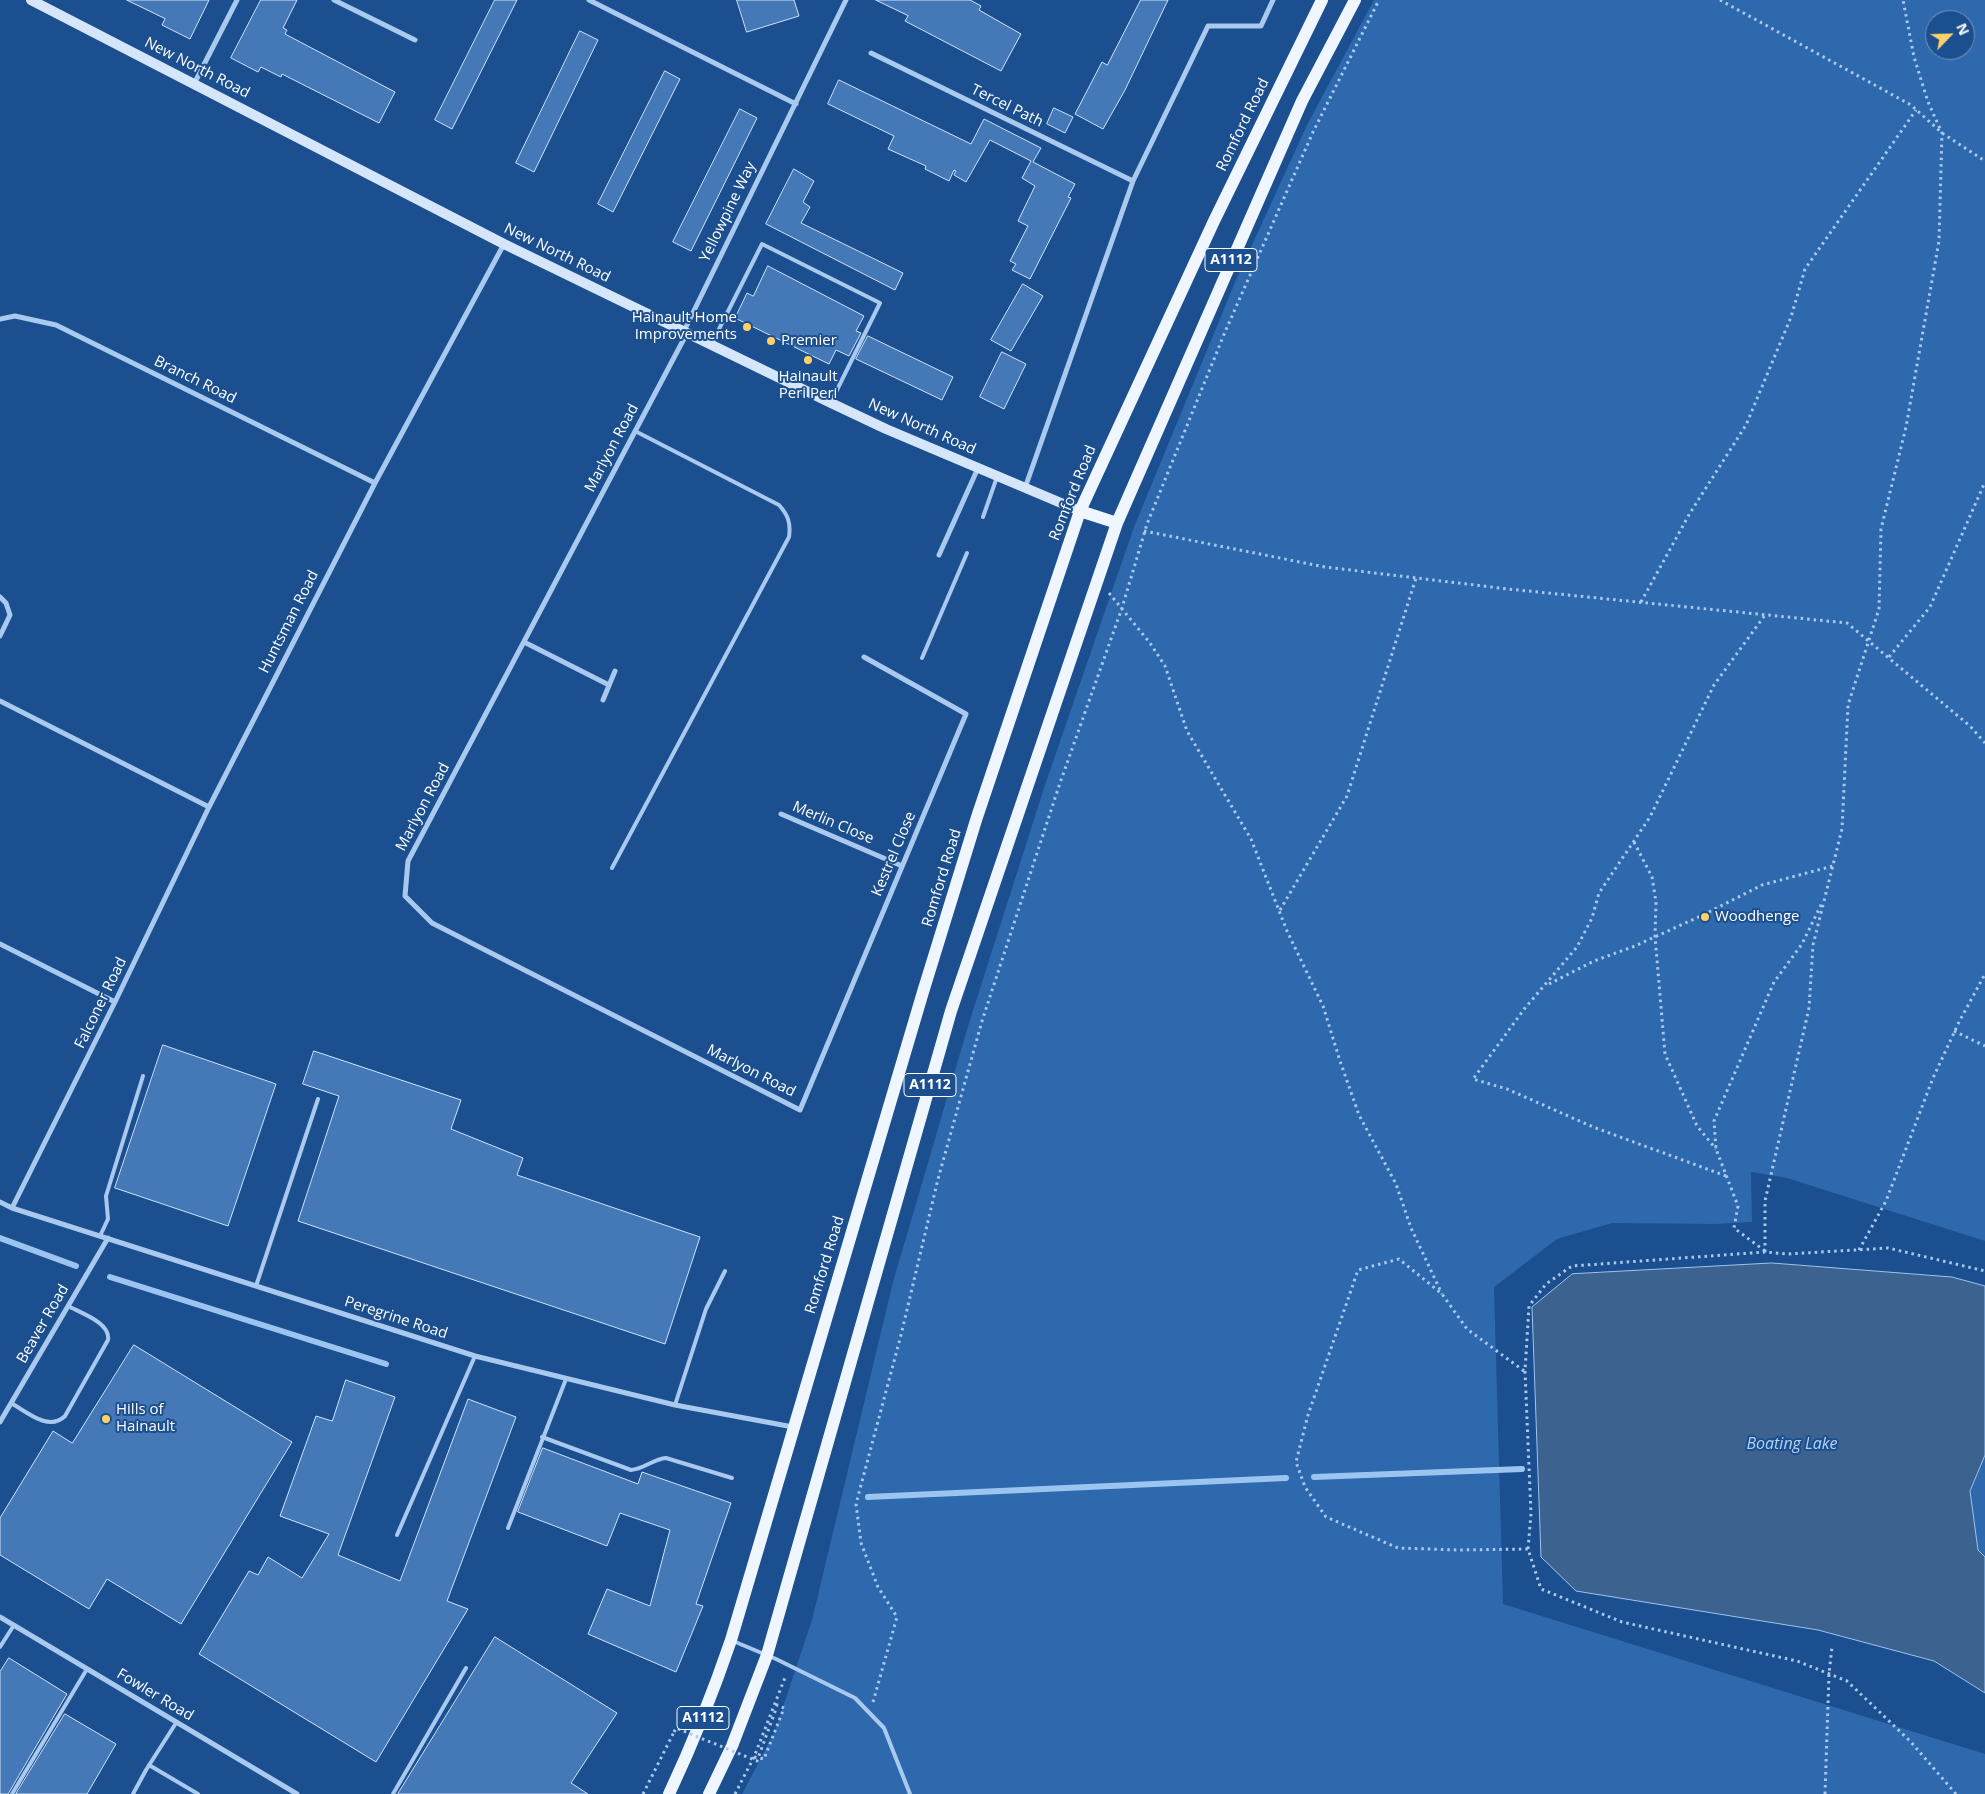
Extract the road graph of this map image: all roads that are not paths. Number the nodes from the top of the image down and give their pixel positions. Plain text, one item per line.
1 (31, 0) edge
2 (237, 0) edge
3 (334, 0) edge
4 (590, 0) edge
5 (846, 0) edge
6 (1273, 0) edge
7 (1322, 0) edge
8 (1355, 0) edge
9 (415, 40) dead end
10 (871, 53) dead end
11 (194, 84) junction
12 (796, 104) junction
13 (1133, 181) junction
14 (504, 244) junction
15 (0, 320) edge
16 (685, 332) junction
17 (711, 345) junction
18 (830, 403) junction
19 (635, 431) junction
20 (978, 468) junction
21 (997, 477) junction
22 (375, 483) junction
23 (1024, 488) junction
24 (1080, 511) junction
25 (983, 517) dead end
26 (1117, 523) junction
27 (967, 552) dead end
28 (939, 555) dead end
29 (0, 597) edge
30 (0, 636) edge
31 (524, 642) junction
32 (864, 657) dead end
33 (922, 658) dead end
34 (615, 671) dead end
35 (609, 685) junction
36 (603, 700) dead end
37 (0, 701) edge
38 (209, 807) junction
39 (781, 814) dead end
40 (902, 866) junction
41 (612, 868) dead end
42 (0, 944) edge
43 (116, 1002) junction
44 (143, 1076) dead end
45 (318, 1099) dead end
46 (800, 1110) joint
47 (0, 1202) edge
48 (12, 1208) junction
49 (100, 1236) junction
50 (108, 1238) junction
51 (725, 1271) dead end
52 (256, 1286) junction
53 (68, 1306) junction
54 (475, 1356) junction
55 (566, 1379) junction
56 (11, 1403) junction
57 (675, 1405) junction
58 (0, 1422) edge
59 (793, 1427) junction
60 (542, 1438) junction
61 (732, 1478) dead end
62 (508, 1528) dead end
63 (396, 1535) dead end
64 (0, 1617) edge
65 (14, 1625) junction
66 (731, 1640) junction
67 (0, 1647) edge
68 (767, 1655) junction
69 (466, 1668) dead end
70 (87, 1669) junction
71 (176, 1723) junction
72 (149, 1765) junction
73 (12, 1794) edge
74 (133, 1794) edge
75 (198, 1794) edge
76 (296, 1794) edge
77 (393, 1794) edge
78 (669, 1794) edge
79 (709, 1794) edge
80 (910, 1794) edge

1 - 11 street, New North Road
2 - 11 street
3 - 9 street
4 - 12 street
5 - 12 street, Yellowpine Way
6 - 13 street
7 - 24 main road, Romford Road / A1112
8 - 26 main road, A1112
10 - 13 street, Tercel Path
11 - 14 street, New North Road
12 - 16 street, Yellowpine Way
13 - 23 street
14 - 16 street, New North Road
14 - 22 street, Huntsman Road
15 - 22 street, Branch Road
16 - 17 street, New North Road
16 - 19 street, Marlyon Road
17 - 18 street, New North Road
17 - 18 lane
18 - 20 street, New North Road
19 - 31 street, Marlyon Road
19 - 41 lane
20 - 21 street, New North Road
20 - 28 street
21 - 23 street, New North Road
21 - 25 lane
22 - 38 street, Huntsman Road
23 - 24 street, New North Road
24 - 26 main road
24 - 59 main road, Romford Road / A1112
26 - 68 main road, A1112
27 - 33 lane
29 - 30 street
31 - 35 street
31 - 46 street, Marlyon Road
32 - 40 street, Kestrel Close
34 - 35 street
35 - 36 street
37 - 38 street
38 - 43 street, Falconer Road
39 - 40 street, Merlin Close
40 - 46 street, Kestrel Close
42 - 43 street
43 - 48 street, Falconer Road
44 - 49 lane
45 - 52 lane
47 - 48 street, Peregrine Road
48 - 49 street, Peregrine Road
49 - 50 street, Peregrine Road
50 - 52 street, Peregrine Road
50 - 53 street, Beaver Road
51 - 57 lane
52 - 54 street, Peregrine Road
53 - 56 street, Beaver Road
53 - 56 lane
54 - 55 street, Peregrine Road
54 - 63 lane
55 - 57 street, Peregrine Road
55 - 60 lane
56 - 58 street, Beaver Road
57 - 59 street, Peregrine Road
59 - 66 main road, Romford Road / A1112
60 - 61 lane
60 - 62 lane
64 - 65 street, Fowler Road
65 - 67 lane
65 - 70 street, Fowler Road
66 - 68 lane
66 - 78 main road, Romford Road / A1112
68 - 79 main road, A1112
68 - 80 lane
69 - 77 lane
70 - 71 street, Fowler Road
70 - 73 lane
71 - 72 lane
71 - 76 street, Fowler Road
72 - 74 lane
72 - 75 lane

